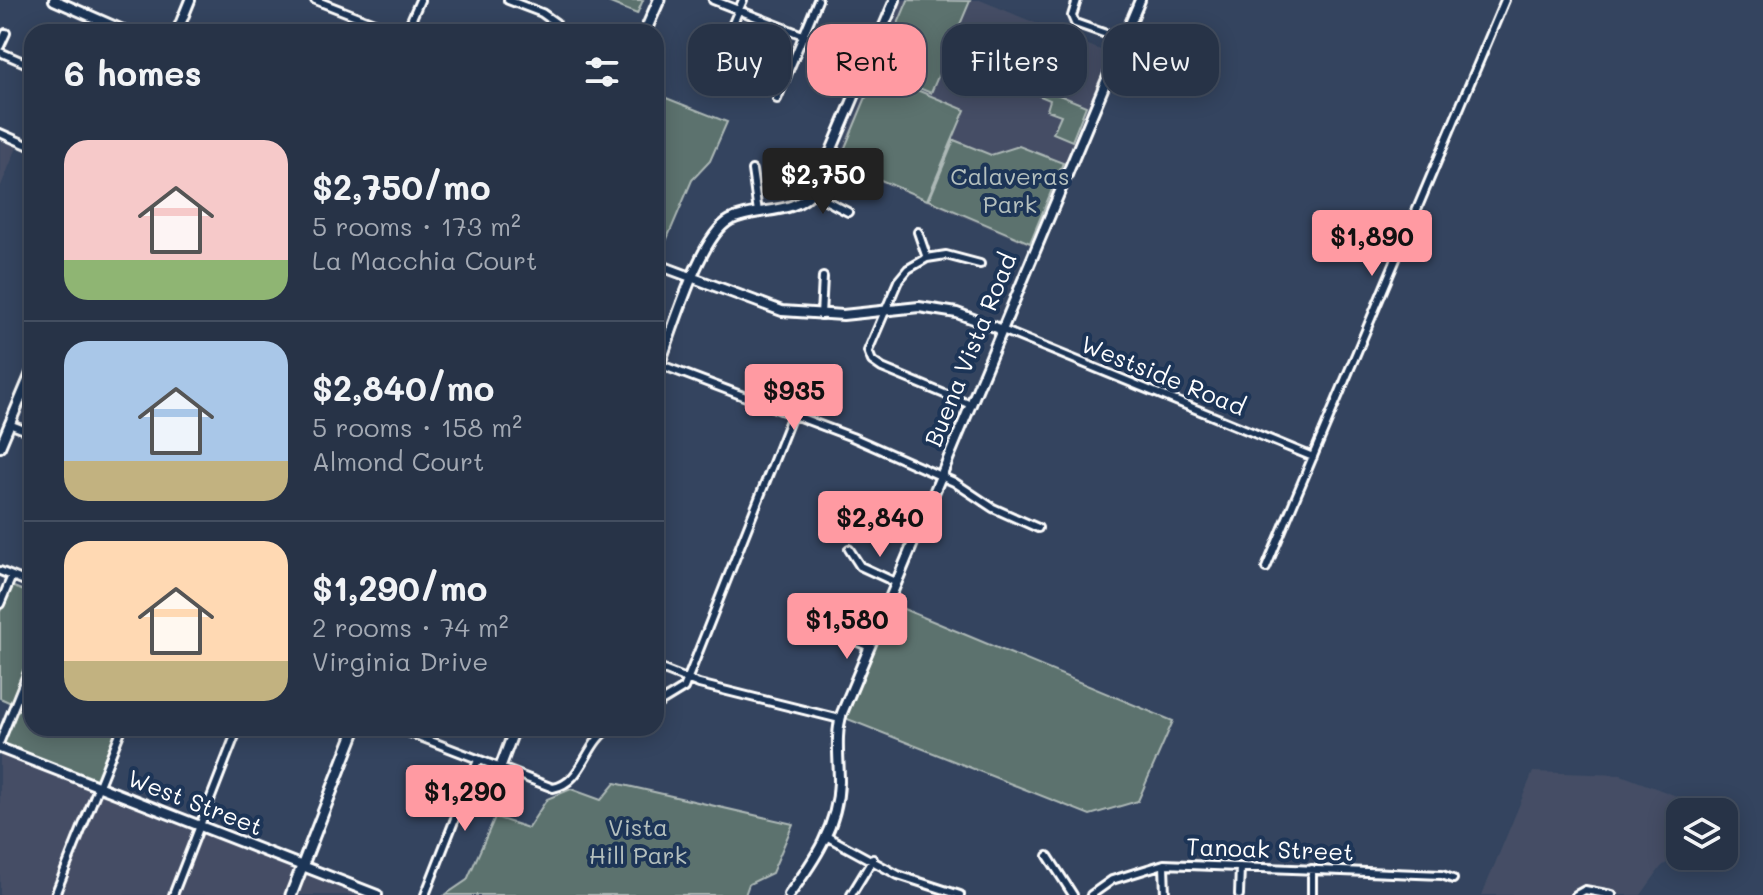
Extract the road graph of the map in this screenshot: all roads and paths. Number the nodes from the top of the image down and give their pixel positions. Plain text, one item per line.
1 (54, 0) edge
2 (190, 0) edge
3 (315, 0) edge
4 (420, 0) edge
5 (508, 0) edge
6 (659, 0) edge
7 (713, 0) edge
8 (743, 0) edge
9 (818, 0) edge
10 (895, 0) edge
11 (1077, 0) edge
12 (1140, 0) edge
13 (1505, 0) edge
14 (739, 10) junction
15 (109, 24) edge
16 (180, 24) edge
17 (376, 24) edge
18 (410, 24) edge
19 (556, 24) edge
20 (648, 24) edge
21 (733, 24) edge
22 (885, 24) edge
23 (1130, 24) edge
24 (6, 33) dead end
25 (1103, 33) edge
26 (801, 36) junction
27 (807, 38) edge
28 (0, 49) edge
29 (24, 62) edge
30 (1103, 87) edge
31 (854, 96) edge
32 (777, 99) dead end
33 (0, 133) edge
34 (24, 144) edge
35 (752, 170) dead end
36 (812, 193) junction
37 (758, 212) junction
38 (848, 212) dead end
39 (918, 232) dead end
40 (927, 258) junction
41 (980, 264) dead end
42 (664, 267) edge
43 (823, 277) dead end
44 (693, 278) junction
45 (887, 309) junction
46 (821, 315) junction
47 (1000, 329) junction
48 (664, 348) edge
49 (664, 365) edge
50 (24, 389) edge
51 (971, 405) junction
52 (792, 415) junction
53 (9, 424) junction
54 (24, 430) edge
55 (0, 447) edge
56 (1313, 457) junction
57 (942, 477) junction
58 (1038, 528) dead end
59 (849, 549) dead end
60 (1266, 568) dead end
61 (0, 571) edge
62 (12, 576) junction
63 (24, 581) edge
64 (897, 583) junction
65 (0, 604) edge
66 (798, 618) dead end
67 (870, 647) junction
68 (664, 670) edge
69 (688, 680) junction
70 (24, 682) edge
71 (664, 701) edge
72 (840, 719) junction
73 (119, 736) edge
74 (235, 736) edge
75 (353, 736) edge
76 (417, 736) edge
77 (512, 736) edge
78 (599, 736) edge
79 (0, 741) edge
80 (0, 748) edge
81 (478, 760) junction
82 (500, 768) junction
83 (99, 787) junction
84 (200, 825) junction
85 (826, 836) junction
86 (1048, 856) dead end
87 (873, 859) junction
88 (1164, 864) junction
89 (301, 867) junction
90 (1240, 867) junction
91 (1312, 869) junction
92 (1453, 879) dead end
93 (55, 895) edge
94 (173, 895) edge
95 (291, 895) edge
96 (377, 895) edge
97 (425, 895) edge
98 (789, 895) edge
99 (851, 895) edge
100 (960, 895) edge
101 (1073, 895) edge
102 (1091, 895) edge
103 (1165, 895) edge
104 (1239, 895) edge
105 (1312, 895) edge
106 (1576, 895) edge
107 (1612, 895) edge

1 - 15 street
2 - 16 street
3 - 17 street
4 - 18 street
5 - 19 street
6 - 20 main road
7 - 14 street
8 - 14 street
9 - 26 street
10 - 22 street
11 - 25 street
12 - 23 street, Buena Vista Road
13 - 56 street
14 - 21 street
14 - 26 street
24 - 28 street
26 - 27 street
26 - 32 street
28 - 29 street
30 - 47 street, Buena Vista Road
31 - 36 street
33 - 34 street
35 - 37 street
36 - 37 street
36 - 38 street
37 - 44 street
39 - 40 street
40 - 41 street
40 - 45 street
42 - 44 street
43 - 46 street
44 - 46 street
44 - 48 street
45 - 46 street
45 - 47 street
45 - 51 street
47 - 51 street, Buena Vista Road
47 - 56 street, Westside Road
49 - 52 street
50 - 53 street
51 - 57 street, Buena Vista Road
52 - 57 street
52 - 69 street
53 - 54 street
53 - 55 street
56 - 60 street
57 - 58 street
57 - 64 street, Buena Vista Road
59 - 64 street
61 - 62 street
62 - 63 street
62 - 65 street
64 - 67 street, Buena Vista Road
66 - 67 street
67 - 72 street, Buena Vista Road
68 - 69 street
69 - 71 street
69 - 72 street
70 - 79 street
72 - 85 street, Buena Vista Road
73 - 83 street
74 - 84 street
75 - 89 main road
76 - 81 street
77 - 82 street
78 - 82 street
80 - 83 street, West Street
81 - 82 street
81 - 97 street
83 - 84 street, West Street
83 - 93 street
84 - 89 street, West Street
84 - 94 street
85 - 87 street
85 - 98 street, Buena Vista Road
86 - 101 street
87 - 99 street
87 - 100 street
88 - 90 street, Tanoak Street
88 - 102 street, Tanoak Street
88 - 103 street
89 - 95 main road
89 - 96 street, West Street
90 - 91 street, Tanoak Street
90 - 104 street
91 - 92 street, Tanoak Street
91 - 105 street
106 - 107 street

